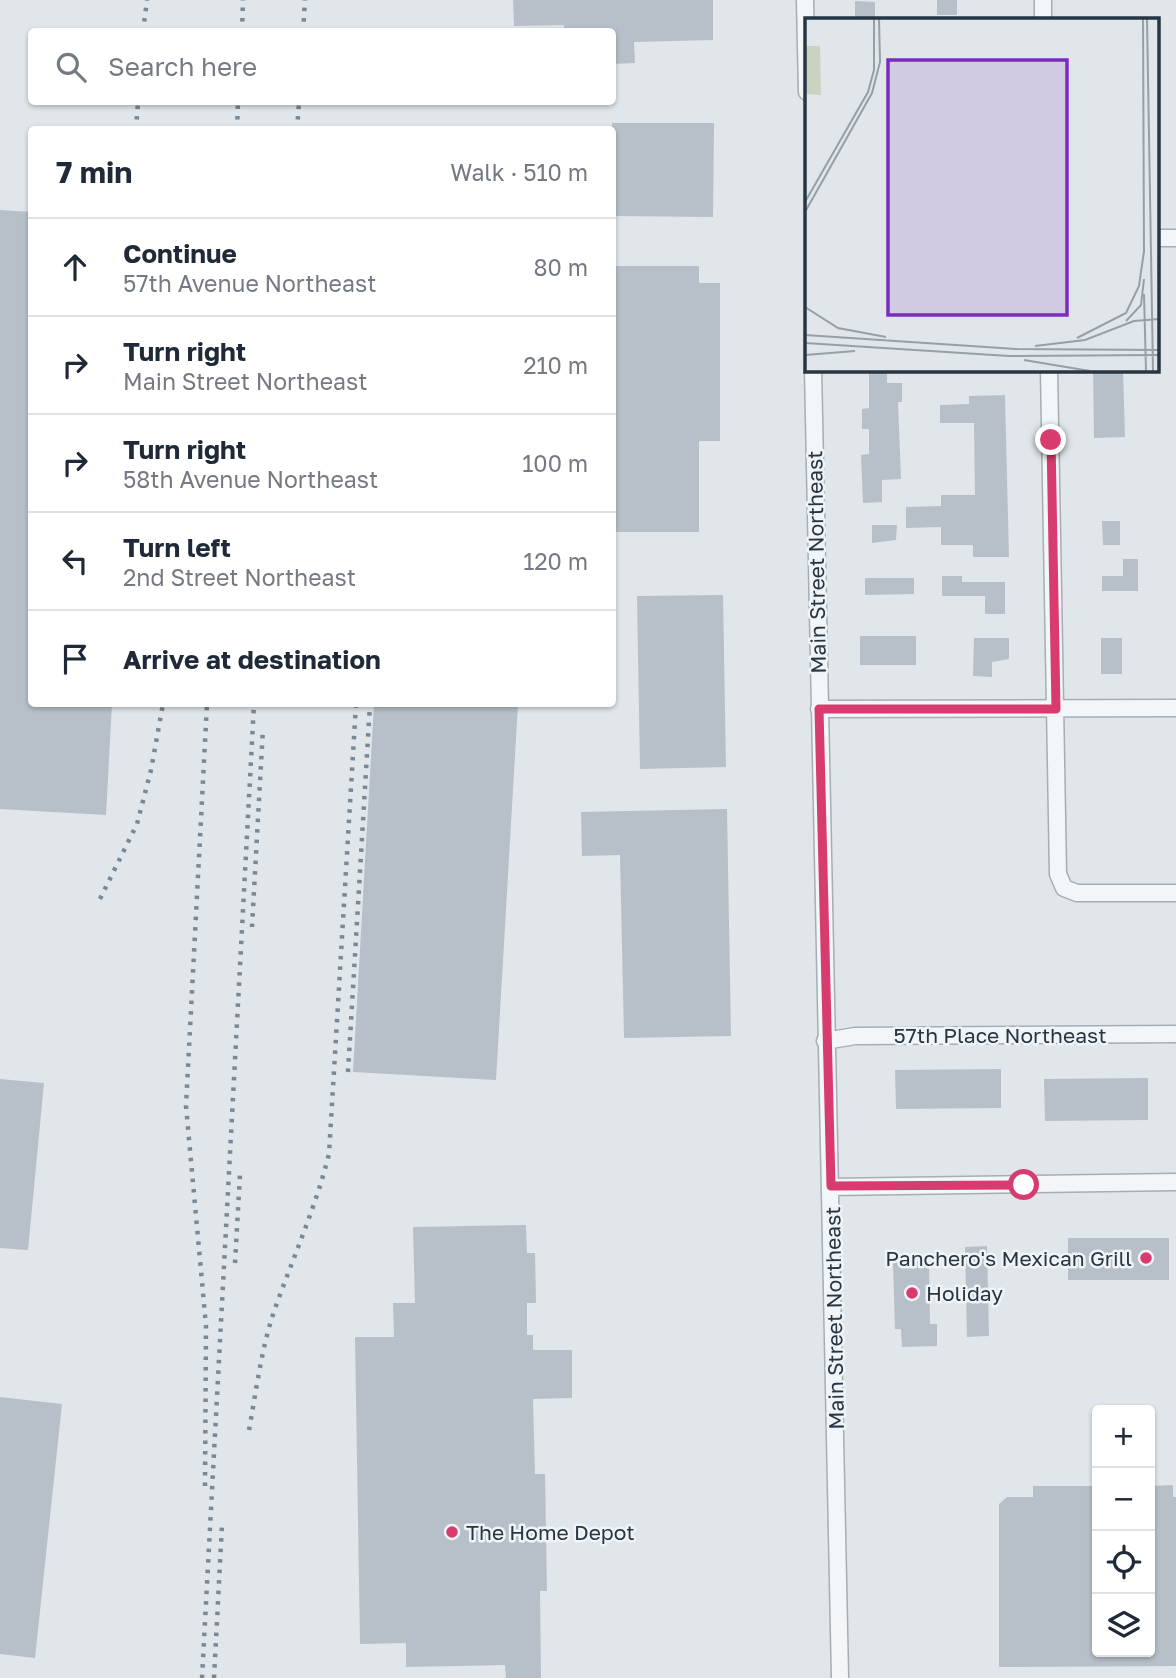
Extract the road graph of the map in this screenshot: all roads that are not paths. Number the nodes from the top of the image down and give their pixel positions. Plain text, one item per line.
1 (805, 0) edge
2 (1042, 0) edge
3 (805, 18) edge
4 (1043, 18) edge
5 (1158, 238) edge
6 (1176, 238) edge
7 (813, 371) edge
8 (1049, 371) edge
9 (1176, 708) edge
10 (819, 709) junction
11 (1056, 709) junction
12 (1176, 893) edge
13 (1176, 1034) edge
14 (825, 1041) junction
15 (1175, 1184) edge
16 (831, 1186) junction
17 (840, 1678) edge

1 - 3 street
2 - 4 street
5 - 6 street
7 - 10 street, Main Street Northeast
8 - 11 street
9 - 11 street
10 - 11 street
10 - 14 street, Main Street Northeast
11 - 12 street
13 - 14 street, 57th Place Northeast
14 - 16 street, Main Street Northeast
15 - 16 street
16 - 17 street, Main Street Northeast

